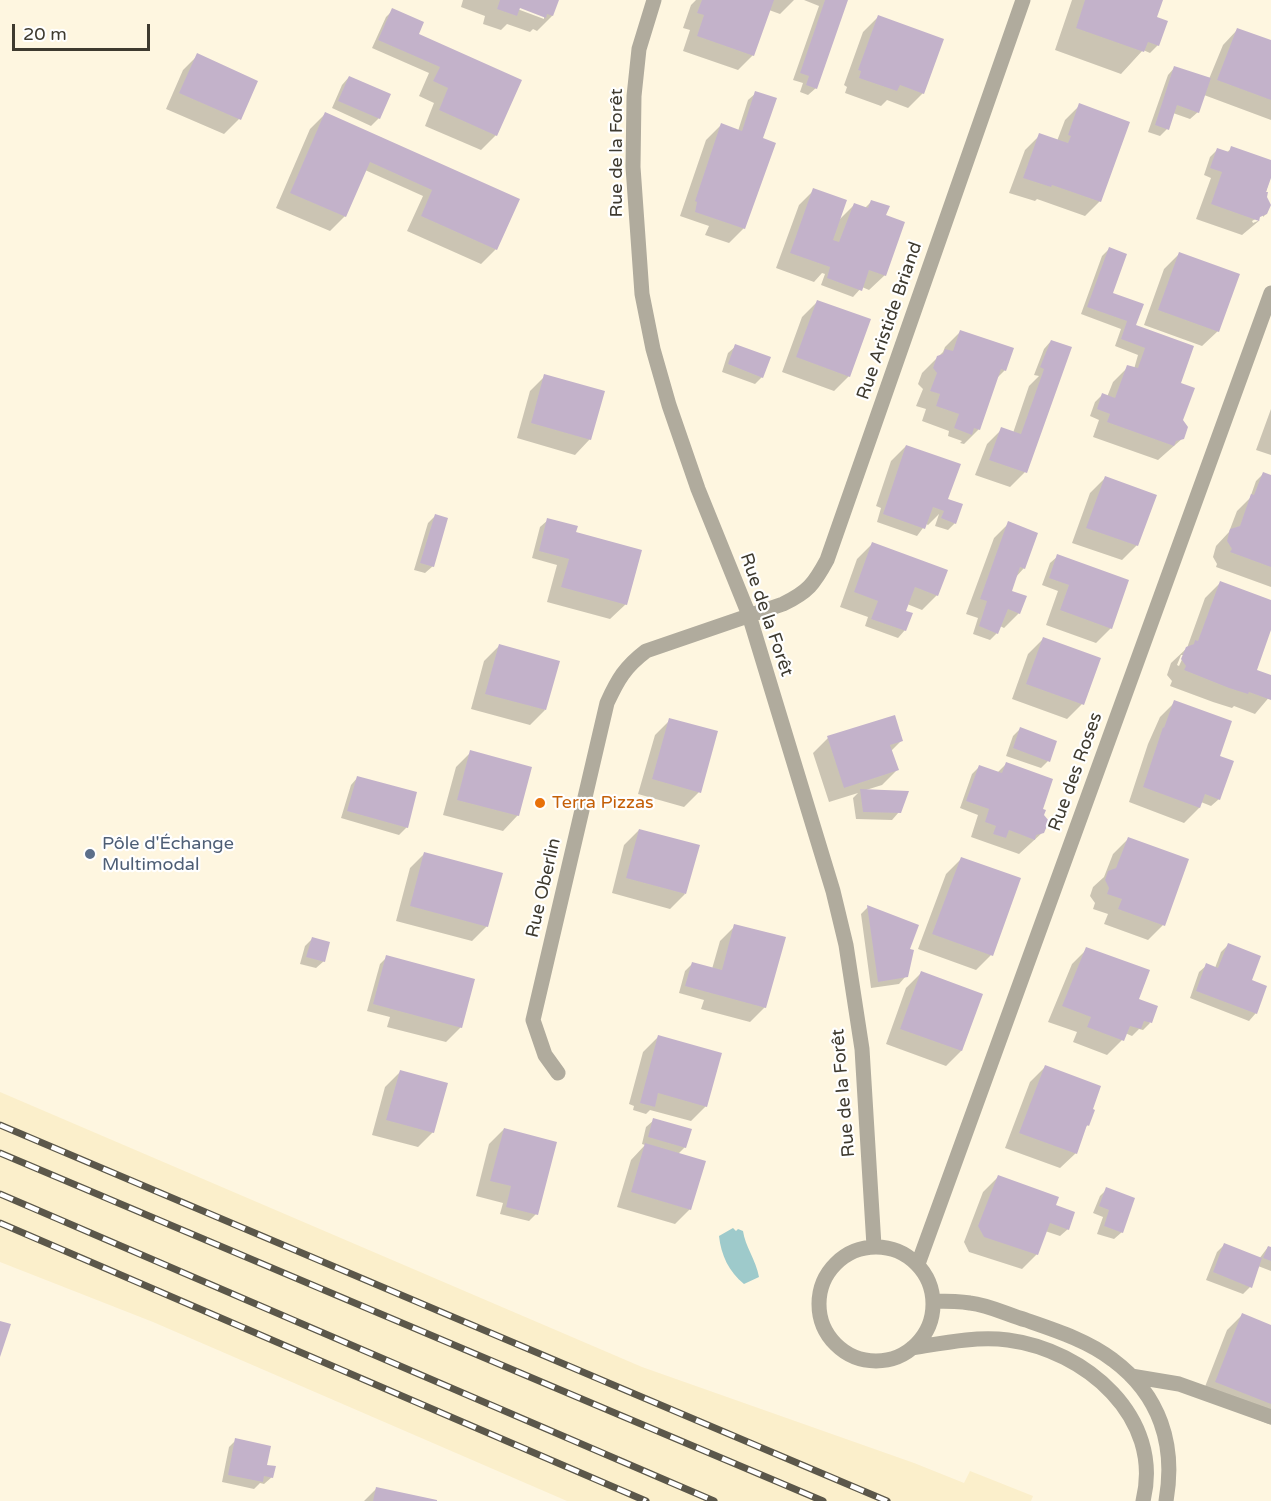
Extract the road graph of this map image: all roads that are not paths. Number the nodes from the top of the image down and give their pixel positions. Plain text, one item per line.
1 (654, 0) edge
2 (1023, 0) edge
3 (1271, 293) edge
4 (749, 615) junction
5 (558, 1073) dead end
6 (874, 1246) junction
7 (918, 1264) junction
8 (933, 1301) junction
9 (912, 1348) junction
10 (1131, 1376) junction
11 (1271, 1417) edge
12 (1143, 1501) edge
13 (1166, 1501) edge

1 - 4 street, Rue de la Forêt
2 - 4 street, Rue Aristide Briand
3 - 7 street, Rue des Roses
4 - 5 street, Rue Oberlin
4 - 6 street, Rue de la Forêt
6 - 7 street
6 - 9 street
7 - 8 street
8 - 9 street
8 - 10 street
9 - 12 street
10 - 11 street
10 - 13 street

